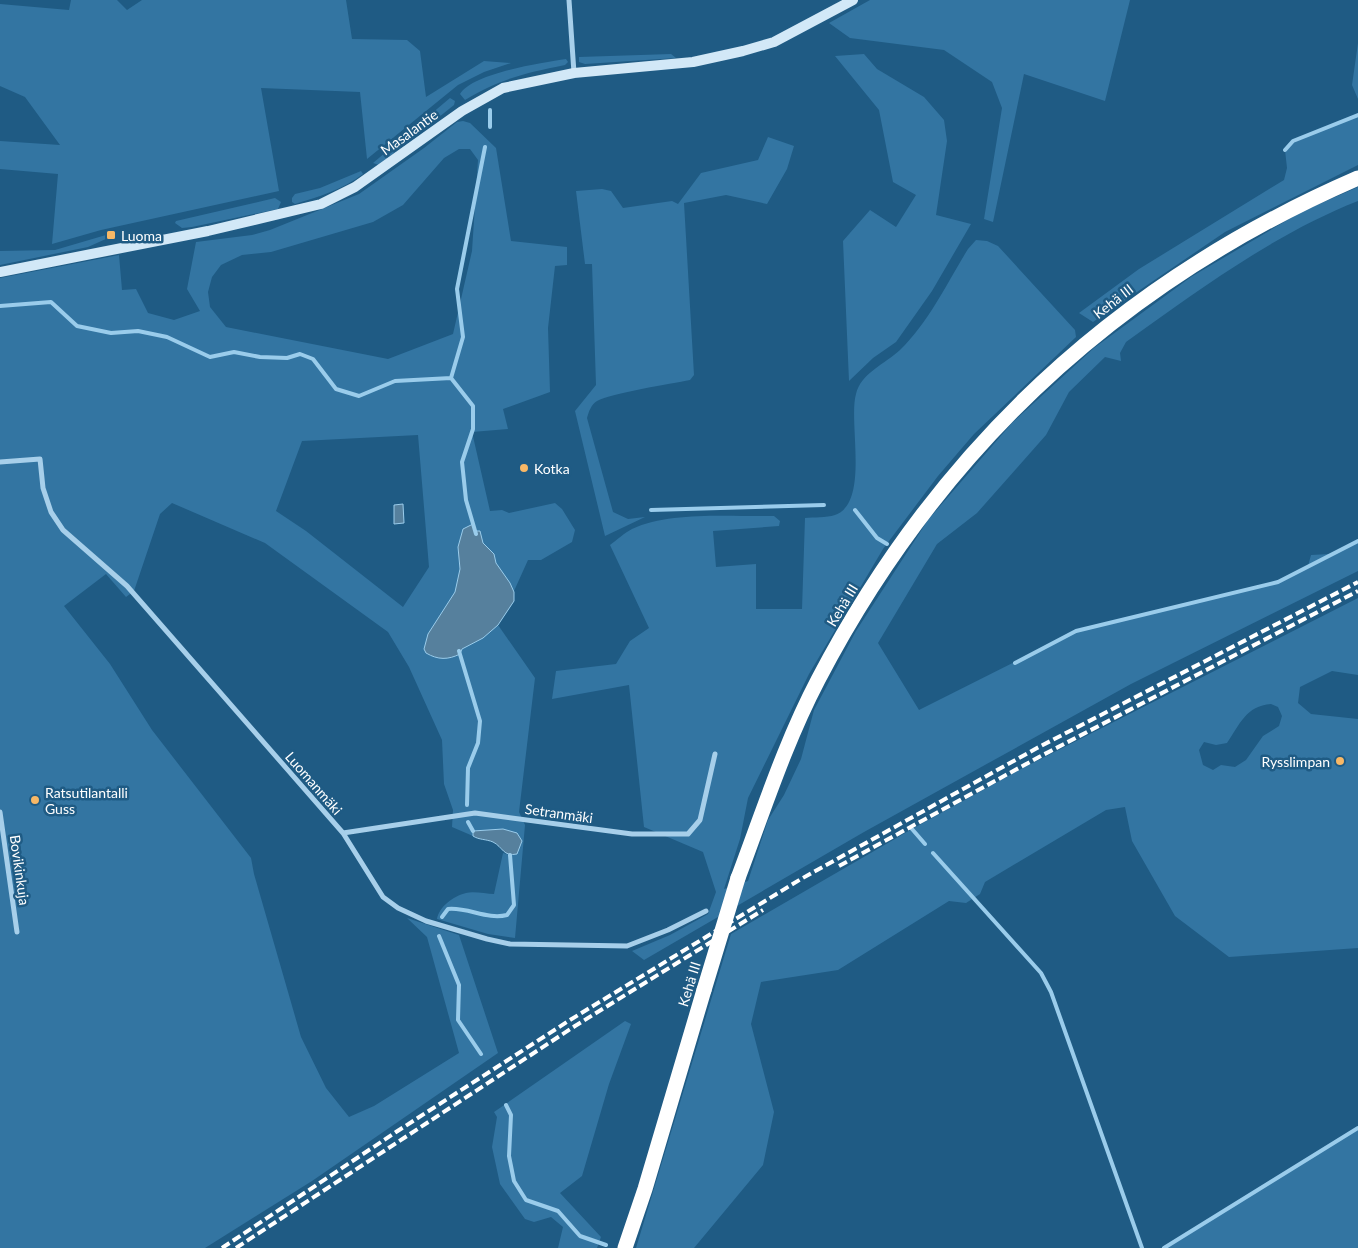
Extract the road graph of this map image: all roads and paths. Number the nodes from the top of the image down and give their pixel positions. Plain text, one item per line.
1 (569, 0) edge
2 (853, 0) edge
3 (574, 73) junction
4 (1358, 178) edge
5 (0, 272) edge
6 (0, 462) edge
7 (715, 754) dead end
8 (0, 812) edge
9 (343, 833) junction
10 (706, 911) dead end
11 (17, 932) dead end
12 (625, 1248) edge

1 - 3 street
2 - 3 street, Masalantie
3 - 5 street, Masalantie
4 - 12 highway, Kehä III, bridge
6 - 9 street, Luomanmäki
7 - 9 street, Setranmäki
8 - 11 street, Bovikinkuja
9 - 10 street, Luomanmäki

